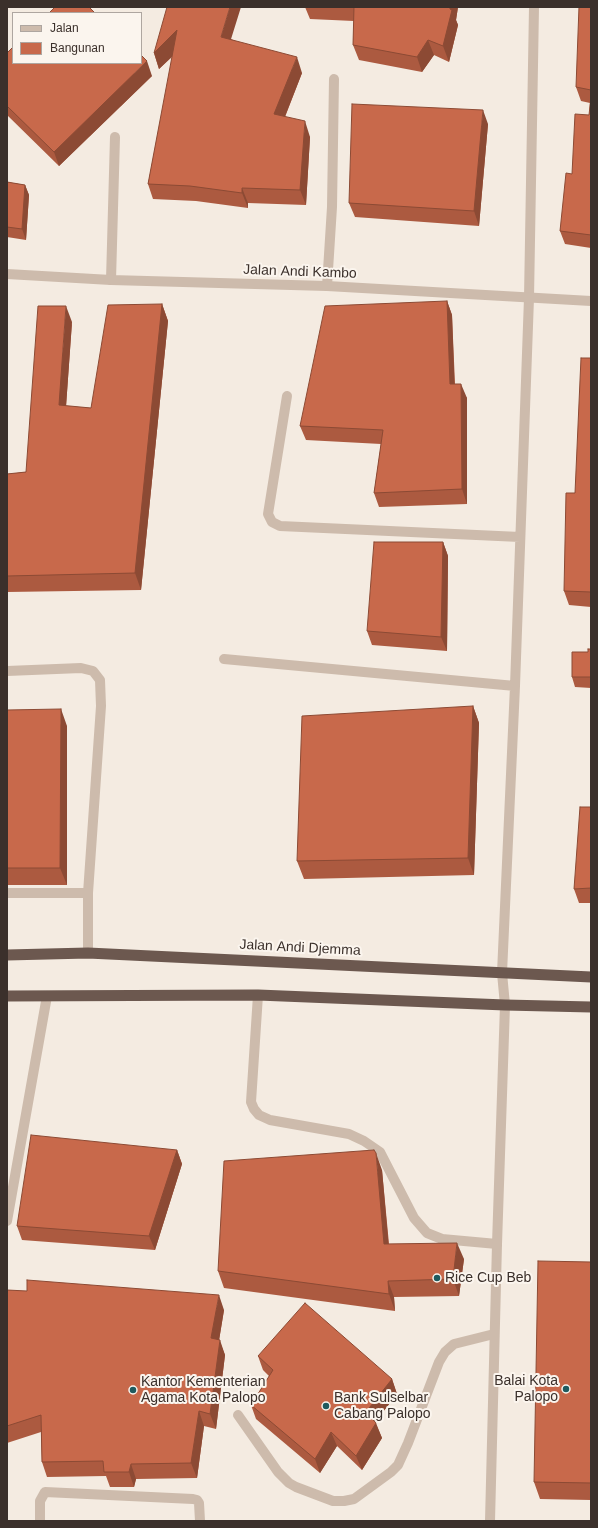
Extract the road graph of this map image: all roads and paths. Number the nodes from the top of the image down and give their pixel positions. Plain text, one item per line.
1 (534, 7) edge
2 (334, 79) dead end
3 (115, 137) dead end
4 (7, 274) edge
5 (111, 280) junction
6 (327, 286) junction
7 (529, 298) junction
8 (591, 301) edge
9 (287, 396) dead end
10 (520, 536) junction
11 (224, 659) dead end
12 (7, 671) edge
13 (515, 686) junction
14 (7, 893) edge
15 (88, 894) junction
16 (88, 953) junction
17 (7, 955) edge
18 (502, 973) junction
19 (591, 977) edge
20 (258, 994) junction
21 (7, 996) edge
22 (47, 996) junction
23 (505, 1006) junction
24 (591, 1007) edge
25 (7, 1221) edge
26 (497, 1244) junction
27 (494, 1334) junction
28 (238, 1415) dead end
29 (40, 1521) edge
30 (200, 1521) edge
31 (490, 1521) edge

1 - 7 street
2 - 6 street
3 - 5 street
4 - 5 street, Jalan Andi Kambo
5 - 6 street, Jalan Andi Kambo
6 - 7 street, Jalan Andi Kambo
7 - 8 street, Jalan Andi Kambo
7 - 10 street
9 - 10 street
10 - 13 street
11 - 13 street
12 - 15 street
13 - 18 street
14 - 15 street
15 - 16 street
16 - 17 highway, Jalan Andi Djemma
16 - 18 highway, Jalan Andi Djemma
18 - 19 highway, Jalan Andi Djemma
18 - 23 street
20 - 22 highway
20 - 23 highway
20 - 26 street
21 - 22 highway
22 - 25 street
23 - 24 highway
23 - 26 street
26 - 27 street
27 - 28 street
27 - 31 street
29 - 30 street

